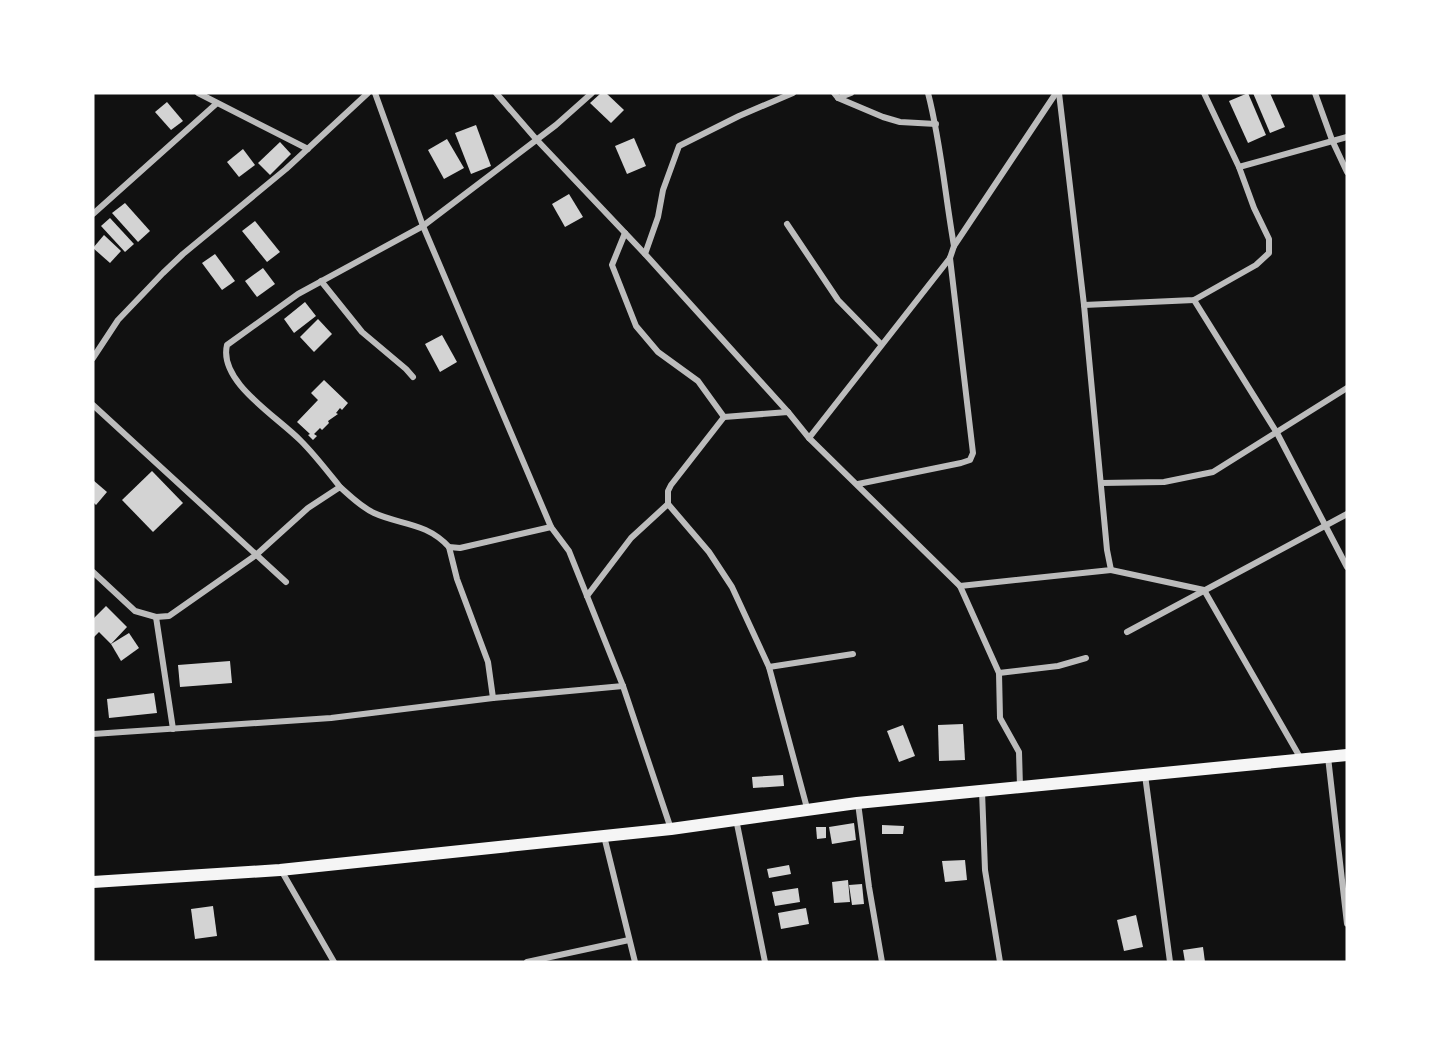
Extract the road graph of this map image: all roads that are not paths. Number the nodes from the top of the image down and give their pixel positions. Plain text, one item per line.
1 (198, 93) edge
2 (368, 93) edge
3 (375, 93) edge
4 (496, 93) edge
5 (592, 93) edge
6 (793, 93) edge
7 (851, 93) edge
8 (928, 93) edge
9 (1058, 93) edge
10 (1204, 93) edge
11 (1315, 93) edge
12 (836, 96) edge
13 (216, 104) junction
14 (936, 124) junction
15 (1347, 137) edge
16 (536, 139) junction
17 (1332, 140) junction
18 (308, 148) junction
19 (1239, 167) junction
20 (1347, 172) edge
21 (93, 214) edge
22 (787, 224) dead end
23 (423, 226) junction
24 (625, 233) junction
25 (954, 246) junction
26 (645, 254) junction
27 (950, 258) junction
28 (321, 281) junction
29 (1194, 300) junction
30 (1084, 305) junction
31 (881, 344) junction
32 (93, 358) edge
33 (413, 377) dead end
34 (1347, 388) edge
35 (93, 405) edge
36 (788, 412) junction
37 (723, 417) junction
38 (1277, 433) junction
39 (809, 438) junction
40 (1101, 483) junction
41 (858, 484) junction
42 (340, 487) junction
43 (668, 504) junction
44 (1347, 514) edge
45 (1325, 526) junction
46 (551, 528) junction
47 (449, 547) junction
48 (256, 555) junction
49 (1347, 567) edge
50 (1111, 570) junction
51 (93, 572) edge
52 (286, 582) dead end
53 (960, 586) junction
54 (1204, 590) junction
55 (587, 596) junction
56 (156, 617) junction
57 (1127, 632) dead end
58 (853, 654) dead end
59 (1086, 658) dead end
60 (769, 667) junction
61 (999, 673) junction
62 (623, 686) junction
63 (493, 698) junction
64 (173, 729) junction
65 (93, 734) edge
66 (1347, 755) edge
67 (1328, 757) junction
68 (1301, 760) junction
69 (1145, 775) junction
70 (1020, 788) junction
71 (982, 791) junction
72 (858, 803) junction
73 (807, 808) junction
74 (736, 818) junction
75 (671, 829) junction
76 (604, 836) junction
77 (280, 870) junction
78 (93, 882) edge
79 (1347, 924) edge
80 (629, 940) junction
81 (334, 962) edge
82 (527, 962) edge
83 (634, 962) edge
84 (765, 962) edge
85 (882, 962) edge
86 (1000, 962) edge
87 (1170, 962) edge

1 - 13 street
2 - 18 street
3 - 23 street
4 - 16 street
5 - 16 street
6 - 26 street
7 - 12 street
8 - 14 street
9 - 25 street
9 - 30 street
10 - 19 street
11 - 17 street
12 - 14 street
13 - 18 street
13 - 21 street
14 - 25 street
15 - 17 street
16 - 23 street
16 - 24 street
17 - 19 street
17 - 20 street
18 - 32 street
19 - 29 street
22 - 31 street
23 - 28 street
23 - 46 street
24 - 26 street
24 - 37 street
25 - 27 street
26 - 36 street
27 - 31 street
27 - 41 street
28 - 33 street
28 - 42 street
29 - 30 street
29 - 38 street
30 - 40 street
31 - 39 street
34 - 38 street
35 - 48 street
36 - 37 street
36 - 39 street
37 - 43 street
38 - 40 street
38 - 45 street
39 - 41 street
40 - 50 street
41 - 53 street
42 - 47 street
42 - 48 street
43 - 55 street
43 - 60 street
44 - 45 street
45 - 49 street
45 - 54 street
46 - 47 street
46 - 55 street
47 - 63 street
48 - 52 street
48 - 56 street
50 - 53 street
50 - 54 street
51 - 56 street
53 - 61 street
54 - 57 street
54 - 68 street
55 - 62 street
56 - 64 street
58 - 60 street
59 - 61 street
60 - 73 street
61 - 70 street
62 - 63 street
62 - 75 street
63 - 64 street
64 - 65 street
66 - 67 main road
67 - 68 main road
67 - 79 street
68 - 69 main road
69 - 70 main road
69 - 87 street
70 - 71 main road
71 - 72 main road
71 - 86 street
72 - 73 main road
72 - 85 street
73 - 74 main road
74 - 75 main road
74 - 84 street
75 - 76 main road
76 - 77 main road
76 - 80 street
77 - 78 main road
77 - 81 street
80 - 82 street
80 - 83 street

